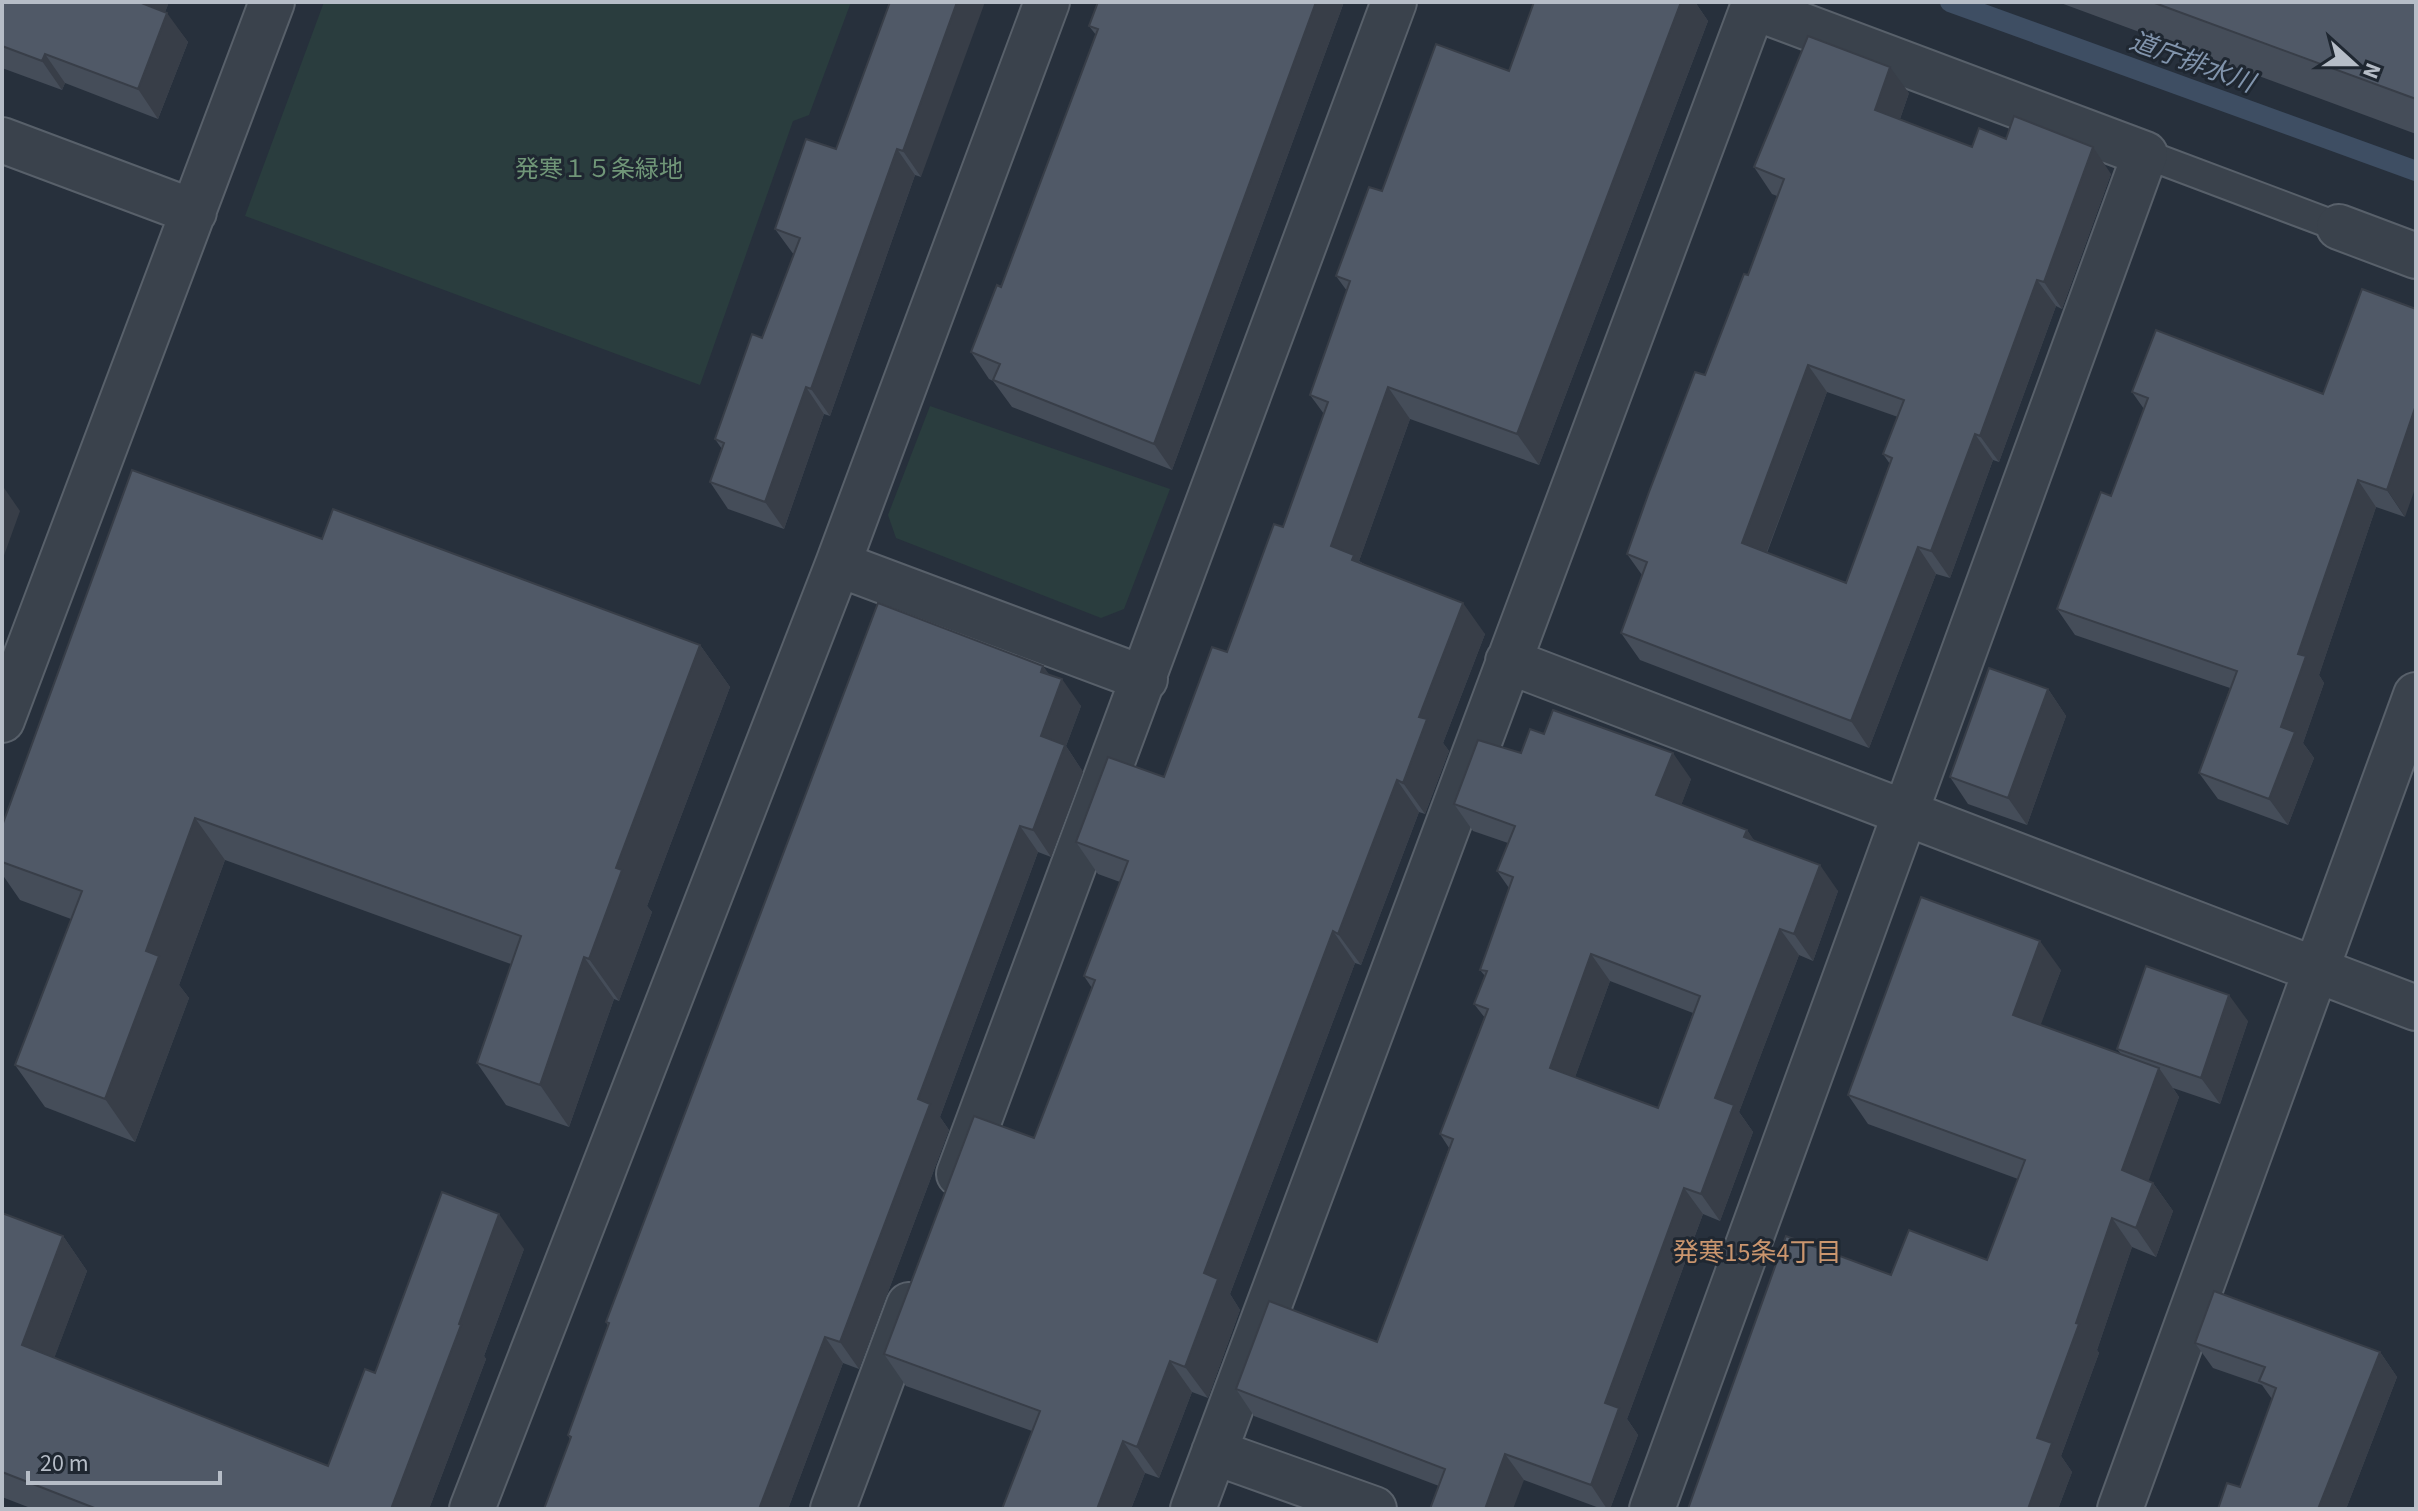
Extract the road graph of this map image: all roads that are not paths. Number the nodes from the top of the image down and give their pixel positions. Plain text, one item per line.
1 (272, 2) edge
2 (1047, 2) edge
3 (1394, 2) edge
4 (2, 140) edge
5 (2145, 154) junction
6 (194, 212) junction
7 (2339, 227) joint
8 (2416, 256) edge
9 (838, 564) junction
10 (1508, 661) junction
11 (1145, 679) junction
12 (2416, 695) edge
13 (2, 720) edge
14 (1905, 813) junction
15 (2316, 970) junction
16 (2416, 1008) edge
17 (944, 1213) edge
18 (922, 1272) edge
19 (1214, 1452) junction
20 (472, 1509) edge
21 (833, 1509) edge
22 (1193, 1509) edge
23 (1374, 1509) edge
24 (1652, 1509) edge
25 (2120, 1509) edge

1 - 6 street
2 - 9 street
3 - 11 street
4 - 6 street
5 - 7 lane
5 - 10 street
5 - 14 street
6 - 13 street
7 - 8 street
9 - 11 street
9 - 20 street
10 - 14 street
10 - 19 street
11 - 17 street
12 - 15 street
14 - 15 street
14 - 24 street
15 - 16 street
15 - 25 street
18 - 21 street
19 - 22 street
19 - 23 street

